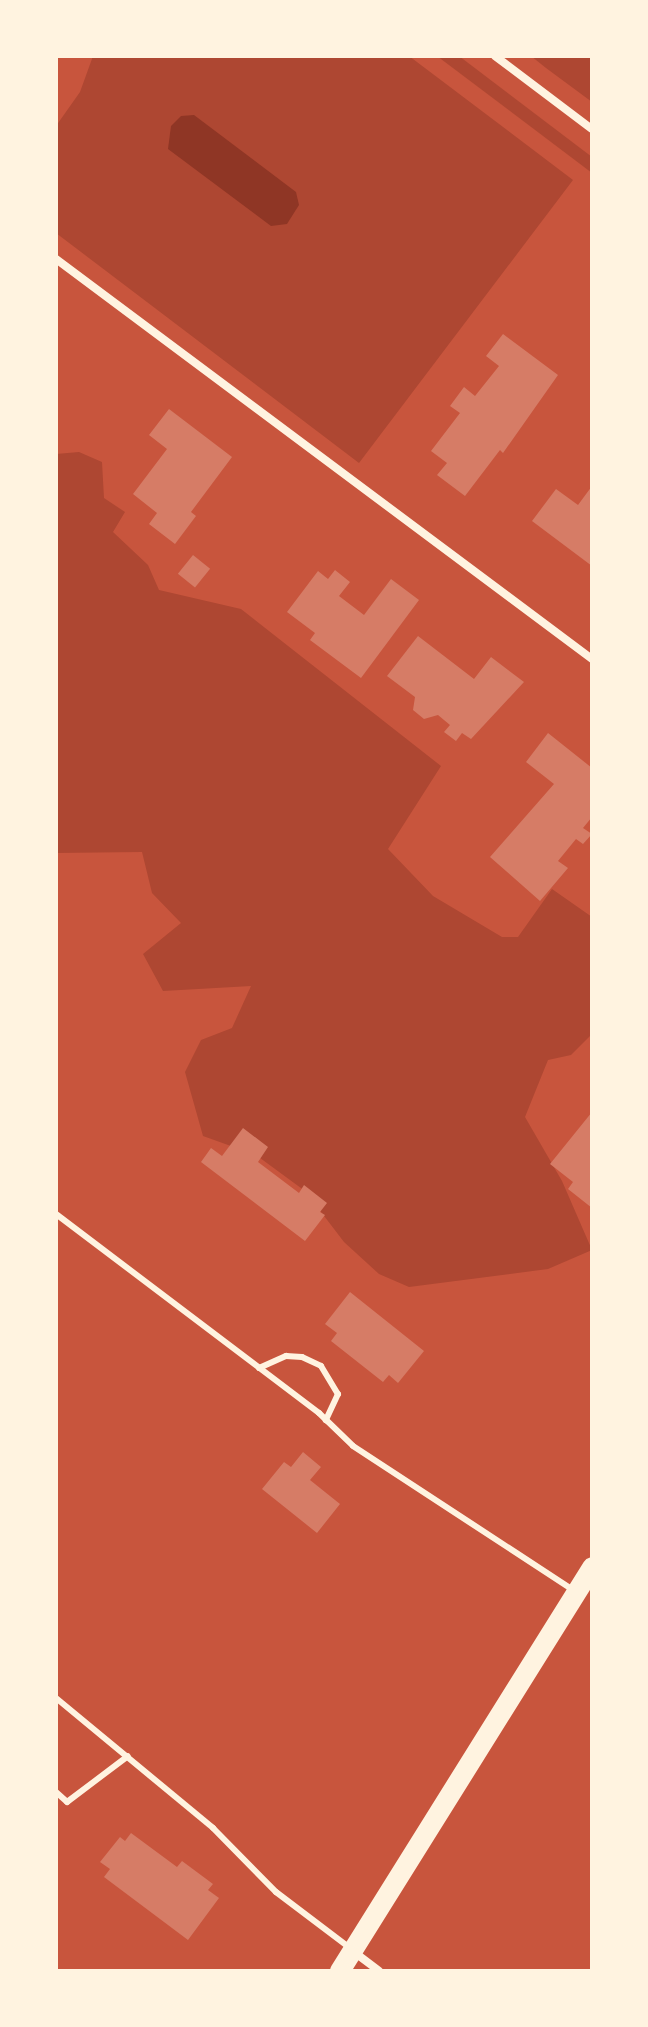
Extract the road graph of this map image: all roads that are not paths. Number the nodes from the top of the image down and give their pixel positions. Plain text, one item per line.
1 (495, 56) edge
2 (592, 129) edge
3 (56, 259) edge
4 (592, 659) edge
5 (56, 1214) edge
6 (259, 1368) junction
7 (326, 1420) junction
8 (592, 1567) edge
9 (576, 1592) junction
10 (56, 1698) edge
11 (128, 1756) junction
12 (56, 1792) edge
13 (353, 1951) junction
14 (340, 1971) edge
15 (379, 1971) edge

1 - 2 street
3 - 4 street
5 - 6 lane
6 - 7 lane
6 - 7 lane
7 - 9 lane
8 - 9 main road
9 - 13 main road
10 - 11 lane
11 - 12 lane
11 - 13 lane
13 - 14 main road
13 - 15 street

